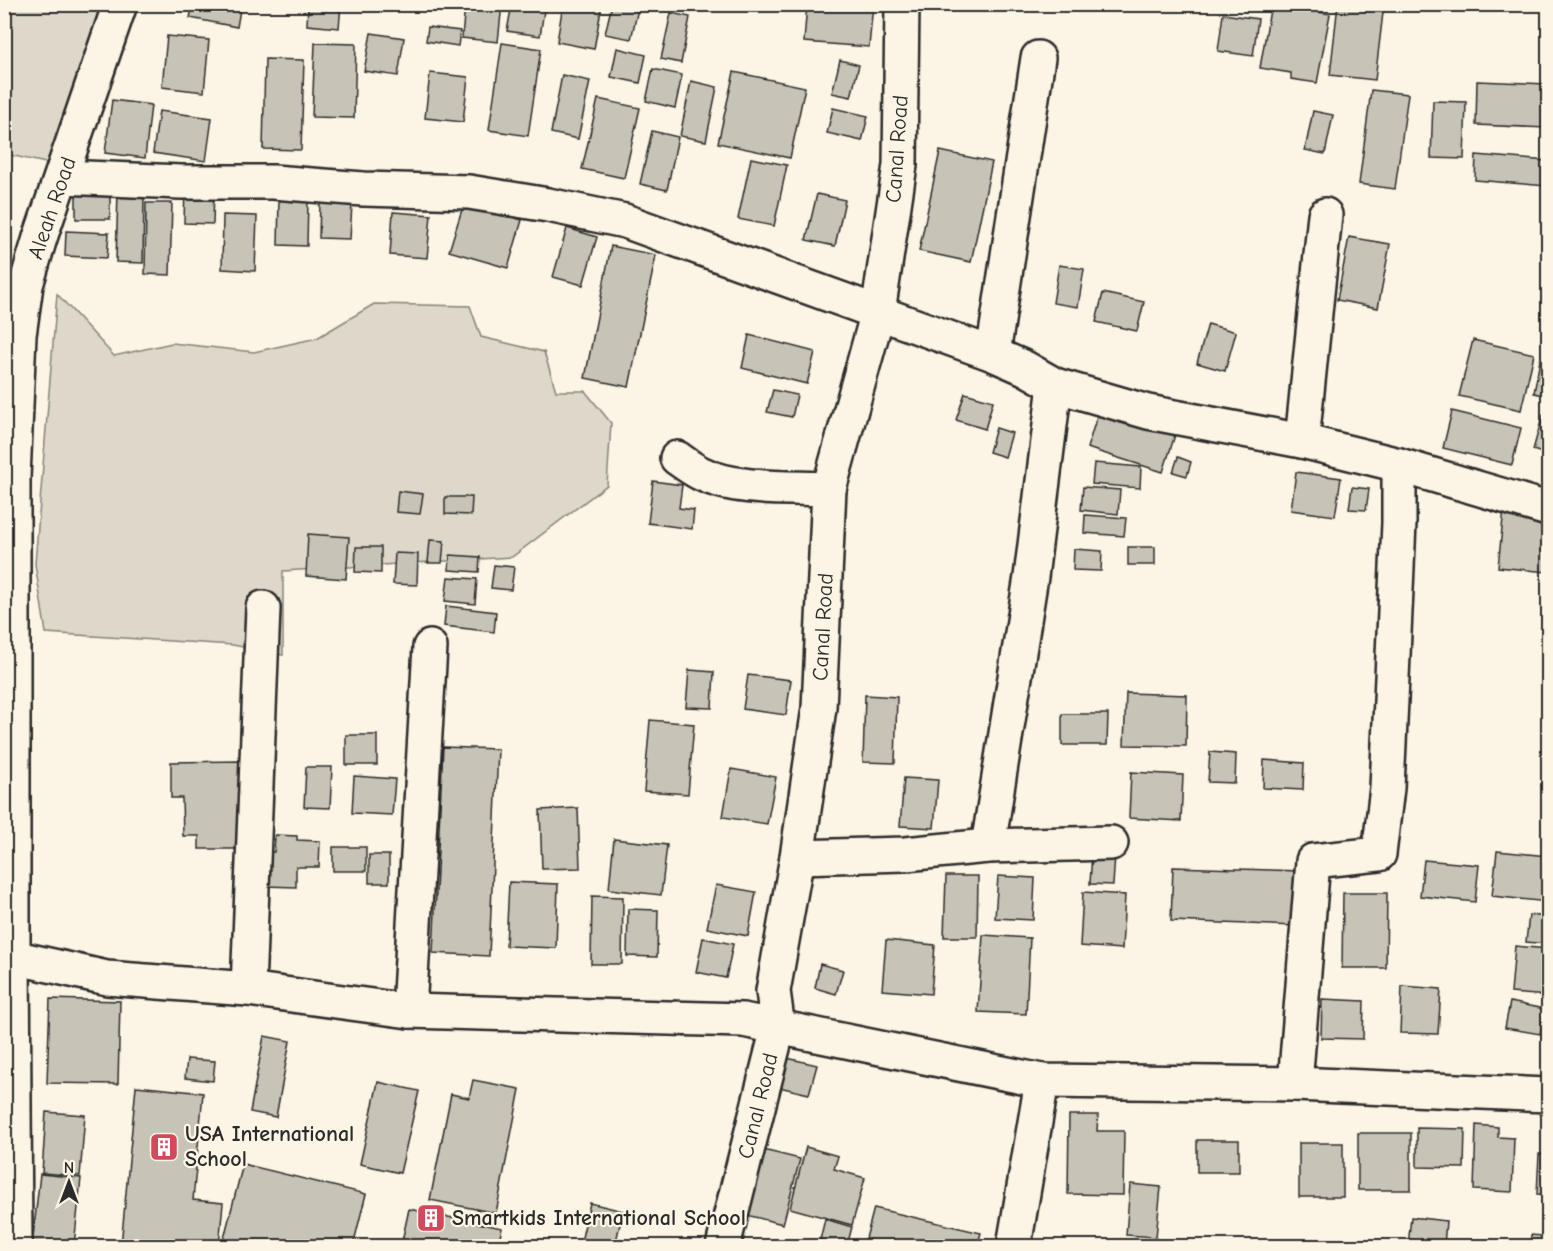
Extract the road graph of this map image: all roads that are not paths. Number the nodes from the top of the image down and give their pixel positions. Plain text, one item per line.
1 (120, 4) edge
2 (902, 4) edge
3 (1038, 58) dead end
4 (62, 177) junction
5 (1325, 215) dead end
6 (878, 312) junction
7 (993, 354) junction
8 (1055, 385) junction
9 (1302, 441) junction
10 (676, 458) dead end
11 (1399, 465) junction
12 (829, 489) junction
13 (1548, 509) edge
14 (263, 608) dead end
15 (430, 647) dead end
16 (1110, 843) dead end
17 (988, 846) junction
18 (797, 857) junction
19 (8, 957) edge
20 (248, 989) junction
21 (409, 1011) junction
22 (778, 1028) junction
23 (1042, 1081) junction
24 (1295, 1084) junction
25 (1548, 1095) edge
26 (15, 1246) edge
27 (723, 1246) edge
28 (1014, 1246) edge

1 - 4 street, Aleah Road
2 - 6 street, Canal Road
3 - 7 street
4 - 6 street
4 - 19 street, Aleah Road
5 - 9 street
6 - 7 street
6 - 12 street, Canal Road
7 - 8 street
8 - 9 street
8 - 17 street
9 - 11 street
10 - 12 street
11 - 13 street
11 - 24 street
12 - 18 street, Canal Road
14 - 20 street
15 - 21 street
16 - 17 street
17 - 18 street
18 - 22 street, Canal Road
19 - 20 street
19 - 26 street, Aleah Road
20 - 21 street
21 - 22 street
22 - 23 street
22 - 27 street, Canal Road
23 - 24 street
23 - 28 street
24 - 25 street

